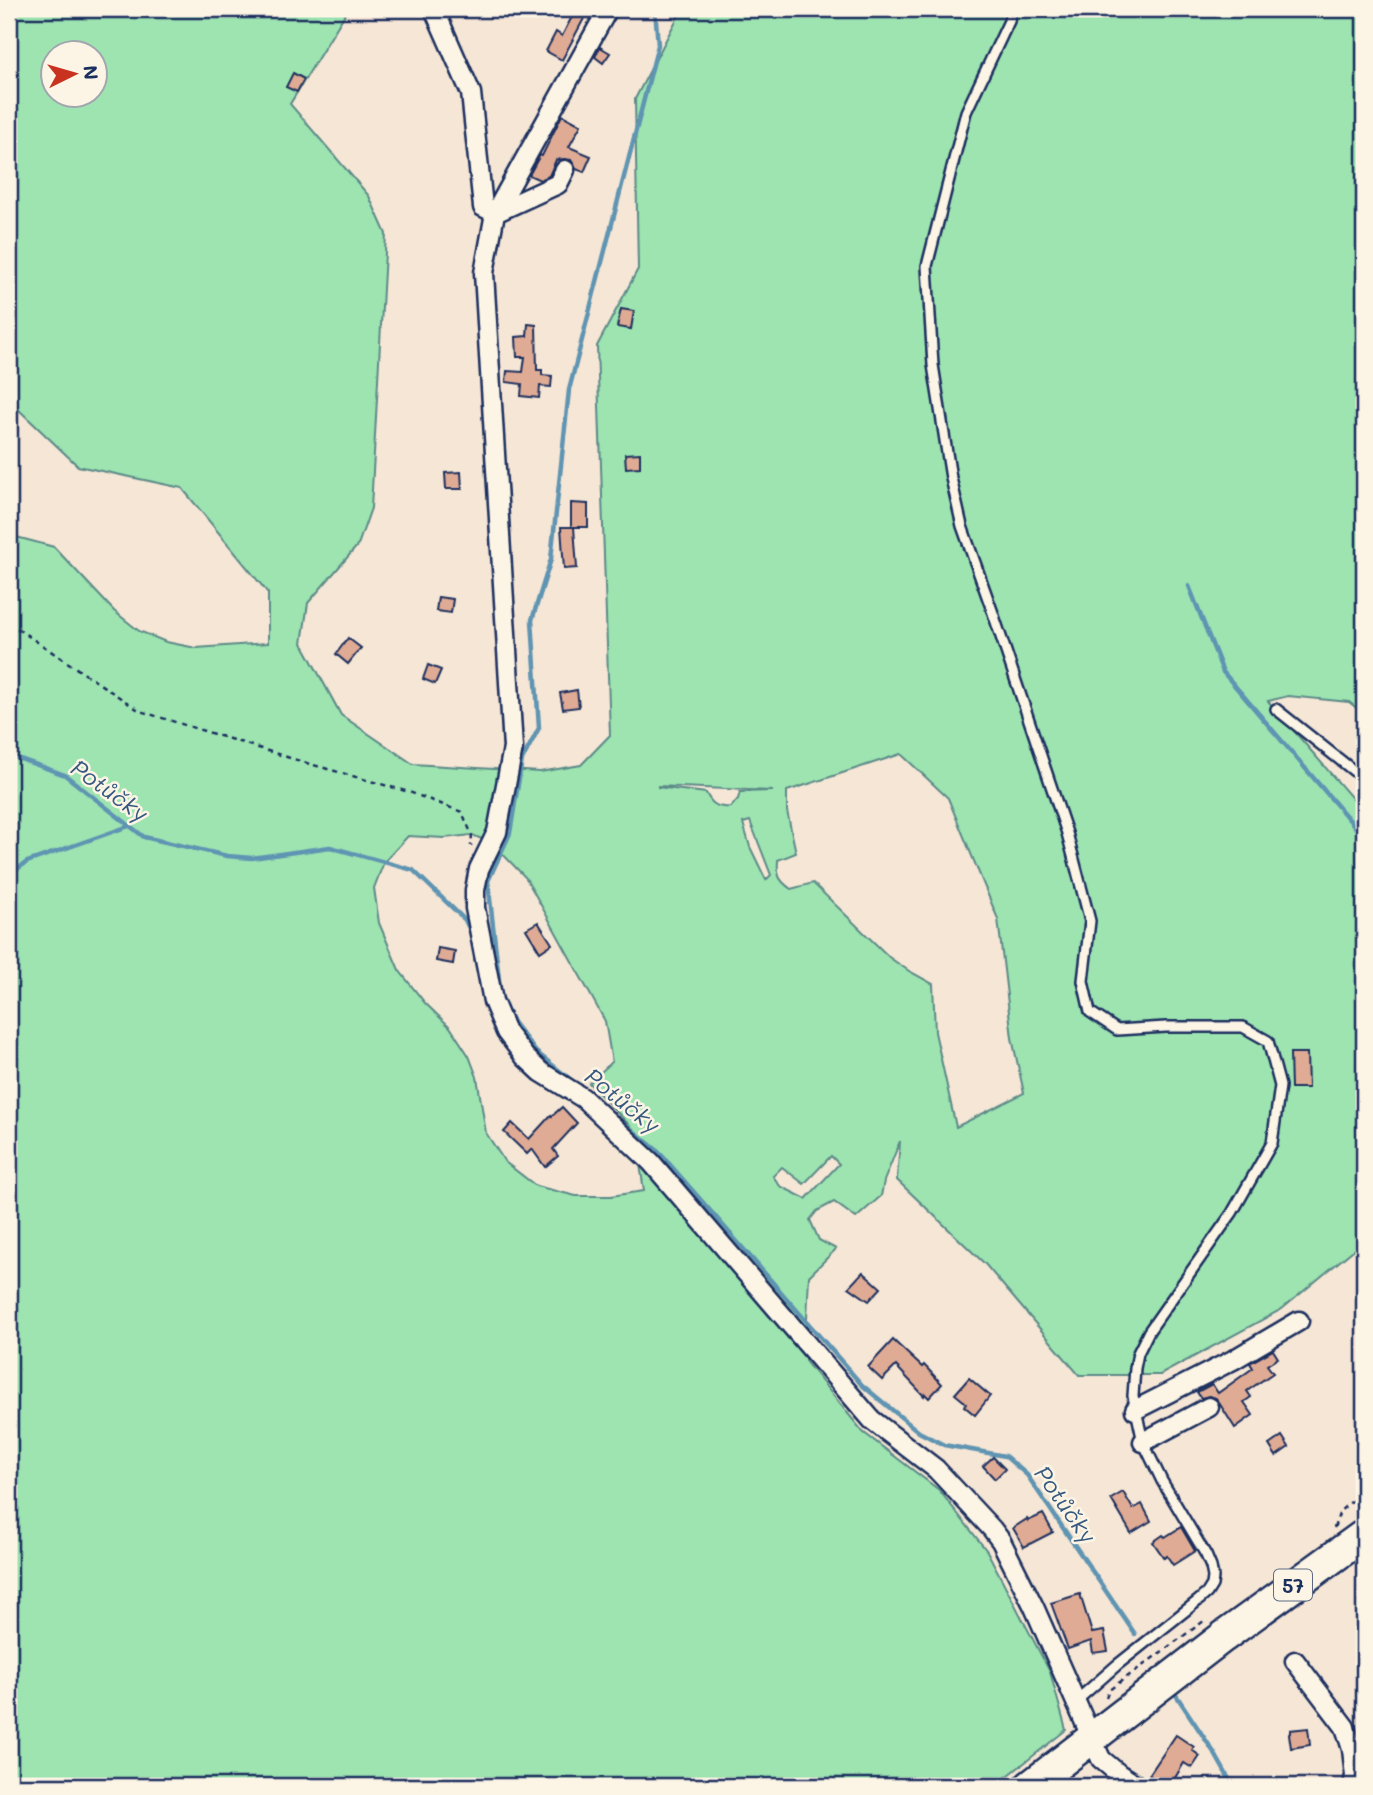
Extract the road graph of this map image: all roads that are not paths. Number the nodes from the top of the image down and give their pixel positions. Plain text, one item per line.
1 (434, 9) edge
2 (608, 9) edge
3 (1011, 9) edge
4 (565, 170) dead end
5 (495, 213) junction
6 (1276, 709) dead end
7 (1364, 779) edge
8 (1299, 1321) dead end
9 (1209, 1407) dead end
10 (1135, 1410) junction
11 (1143, 1443) junction
12 (1364, 1535) edge
13 (1295, 1661) dead end
14 (1075, 1702) junction
15 (1093, 1738) junction
16 (1030, 1786) edge
17 (1138, 1786) edge
18 (1353, 1786) edge

1 - 5 street
2 - 5 street
3 - 10 lane
4 - 5 street
5 - 14 street
6 - 7 lane
8 - 10 street
9 - 11 street
10 - 11 lane
11 - 14 lane
12 - 15 main road, 57
13 - 18 street
14 - 15 street
15 - 16 main road, 57
15 - 17 street

